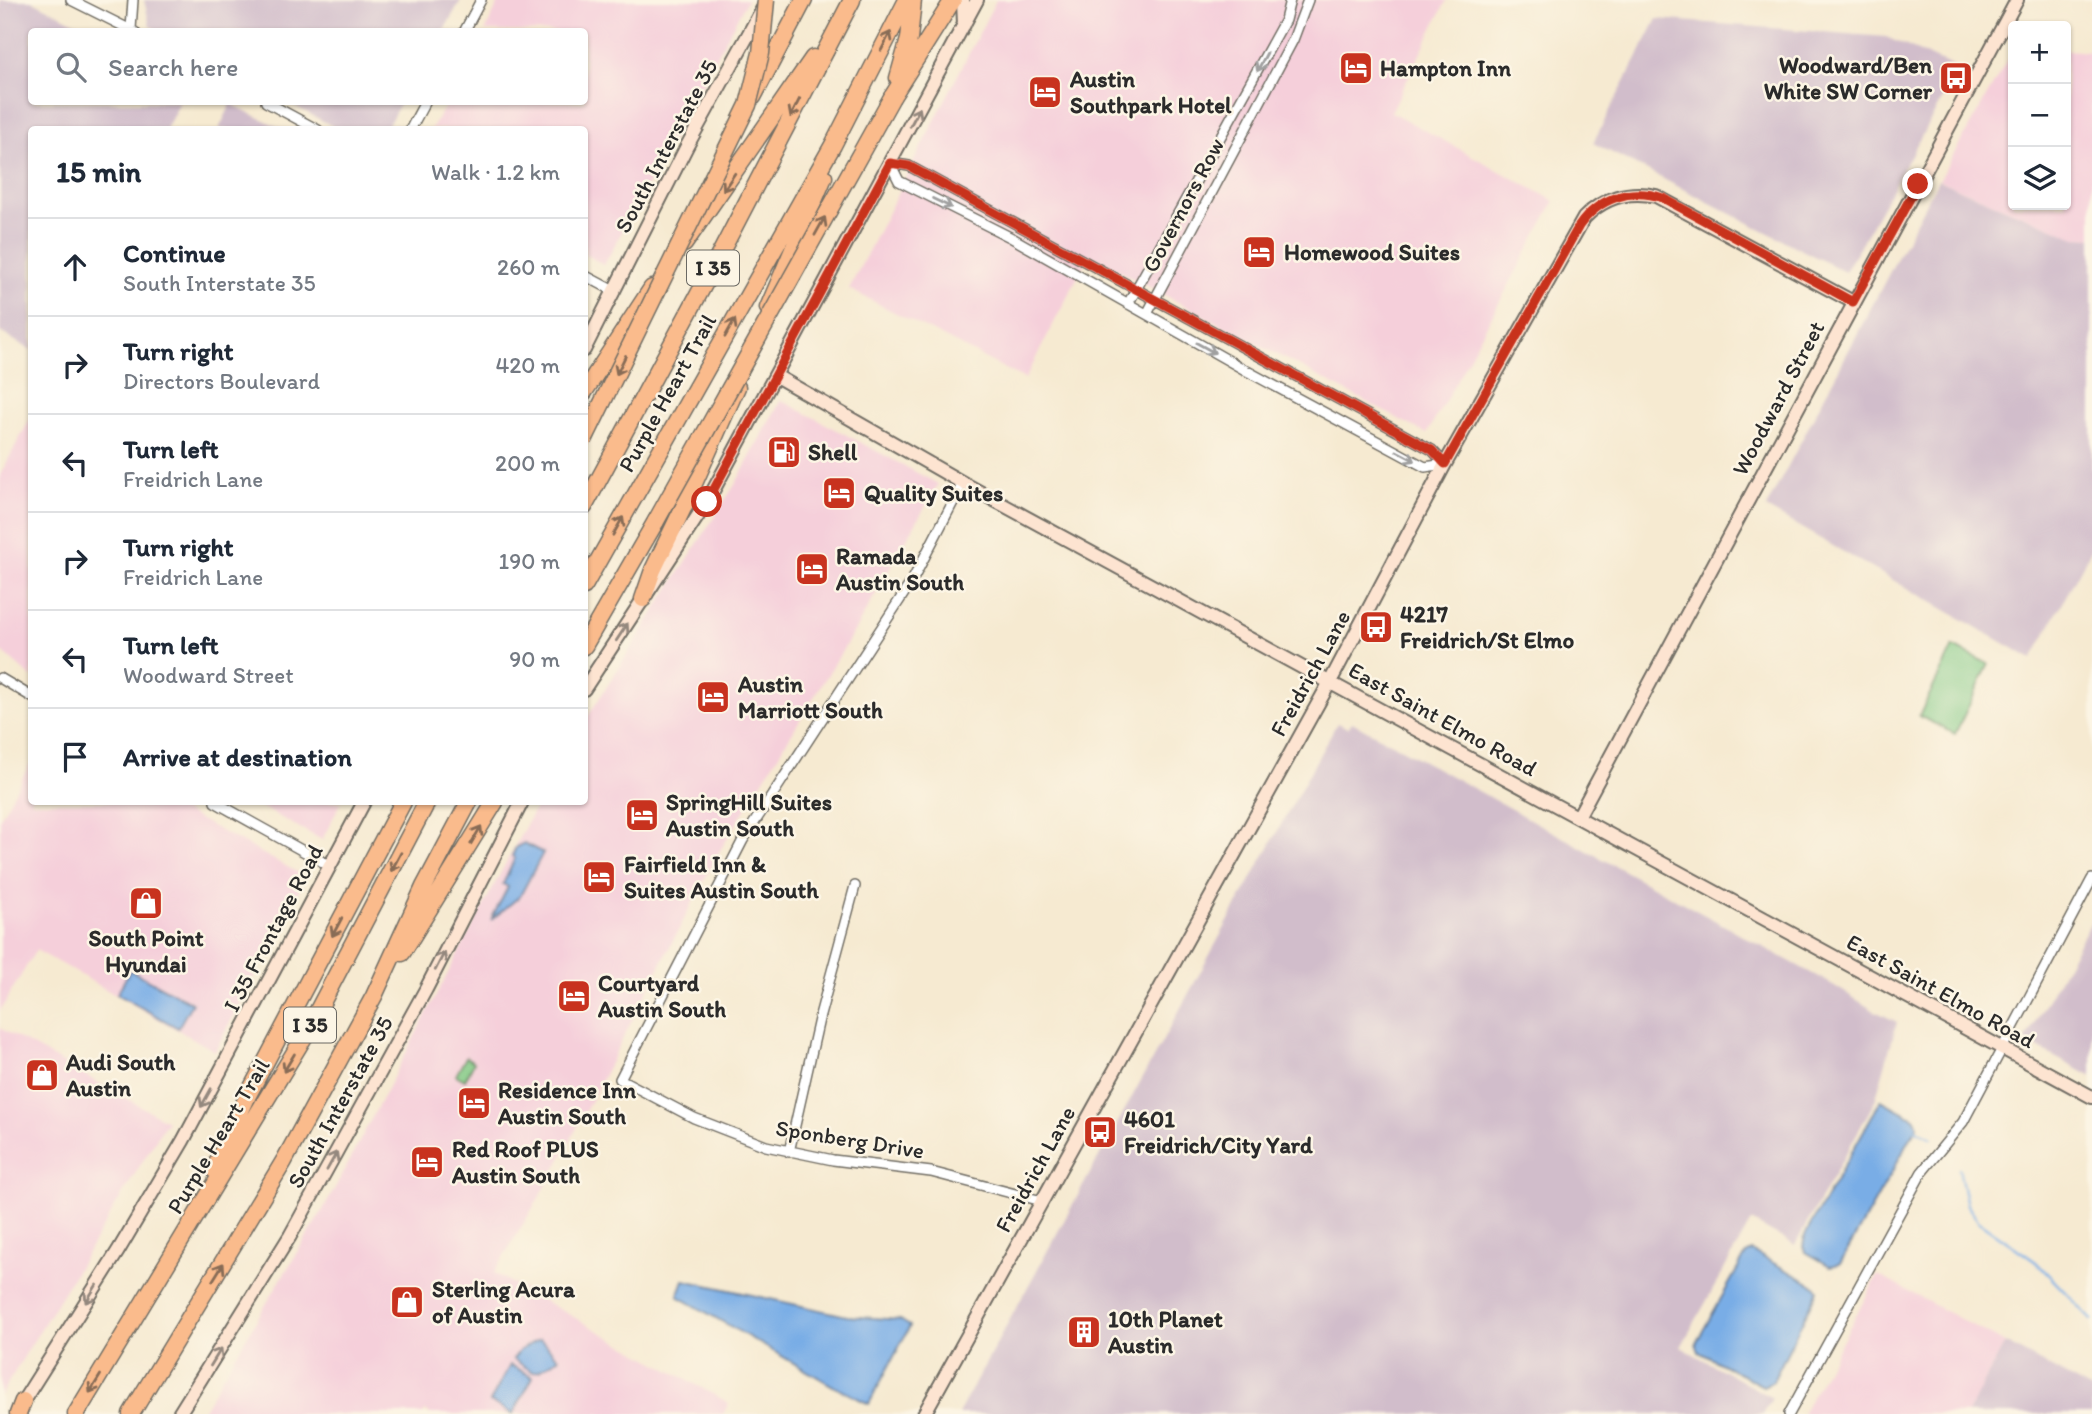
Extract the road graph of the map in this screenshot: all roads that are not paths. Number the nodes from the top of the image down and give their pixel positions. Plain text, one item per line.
1 (71, 0) edge
2 (133, 0) edge
3 (481, 0) edge
4 (766, 0) edge
5 (804, 0) edge
6 (852, 0) edge
7 (907, 0) edge
8 (913, 0) edge
9 (953, 0) edge
10 (963, 0) edge
11 (977, 0) edge
12 (1290, 0) edge
13 (1308, 0) edge
14 (2017, 0) edge
15 (964, 25) junction
16 (838, 26) junction
17 (129, 28) edge
18 (133, 28) edge
19 (466, 28) edge
20 (892, 97) junction
21 (272, 105) edge
22 (423, 105) edge
23 (748, 105) junction
24 (311, 126) edge
25 (412, 126) edge
26 (833, 145) junction
27 (890, 163) junction
28 (1019, 225) junction
29 (1012, 238) junction
30 (588, 277) edge
31 (1136, 290) junction
32 (614, 291) junction
33 (1155, 299) junction
34 (1853, 302) junction
35 (1128, 304) junction
36 (1147, 314) junction
37 (588, 341) edge
38 (776, 376) junction
39 (588, 386) edge
40 (588, 432) edge
41 (1445, 464) junction
42 (963, 483) junction
43 (588, 500) edge
44 (588, 579) edge
45 (643, 599) junction
46 (588, 639) edge
47 (0, 678) edge
48 (1330, 681) junction
49 (588, 683) edge
50 (28, 695) edge
51 (220, 805) edge
52 (362, 805) edge
53 (401, 805) edge
54 (426, 805) edge
55 (467, 805) edge
56 (493, 805) edge
57 (520, 805) edge
58 (1578, 817) junction
59 (330, 866) junction
60 (2092, 879) edge
61 (855, 887) dead end
62 (374, 996) junction
63 (2001, 1048) junction
64 (2092, 1097) edge
65 (789, 1152) junction
66 (1042, 1201) junction
67 (181, 1242) junction
68 (19, 1410) edge
69 (76, 1414) edge
70 (131, 1414) edge
71 (179, 1414) edge
72 (925, 1414) edge
73 (1788, 1414) edge

1 - 17 street
2 - 18 street
3 - 19 street
4 - 23 highway, bridge
4 - 32 street, South Interstate 35
5 - 23 highway, bridge
6 - 16 highway, Purple Heart Trail / I 35
26 -> 7 highway, Purple Heart Trail / I 35
8 - 20 highway
9 - 20 highway
10 - 15 street
11 - 15 street
12 -> 31 street, Governors Row
13 - 33 street, Governors Row
14 - 34 street, Woodward Street
27 -> 15 street
16 -> 39 highway
16 -> 43 highway, Purple Heart Trail / I 35
46 -> 20 highway, bridge
21 - 24 street
22 - 25 street
23 -> 40 highway, bridge
44 -> 26 highway, Purple Heart Trail / I 35
26 - 45 highway
27 - 28 street
27 -> 29 street
27 - 38 street
28 - 29 street
28 - 31 street
29 - 35 street
30 - 32 street
31 - 33 street
31 - 35 street, Governors Row
32 - 37 street, South Interstate 35
33 - 36 street, Governors Row
33 - 41 street
34 - 41 street, Freidrich Lane
34 - 58 street, Woodward Street
35 - 36 street
36 -> 41 street
38 - 42 street, East Saint Elmo Road
38 - 45 street
41 - 48 street, Freidrich Lane
42 - 48 street, East Saint Elmo Road
42 - 65 street, Sponberg Drive
49 -> 45 street
47 - 50 street
48 - 58 street, East Saint Elmo Road
48 - 66 street, Freidrich Lane
51 - 59 street
52 - 59 street, I 35 Frontage Road
53 -> 67 highway
54 -> 67 highway, Purple Heart Trail / I 35
55 - 62 highway, I 35
62 -> 56 highway
71 -> 57 street, South Interstate 35
58 - 63 street, East Saint Elmo Road
59 -> 68 street, I 35 Frontage Road
60 - 63 street
61 - 65 street
70 -> 62 highway, I 35
63 - 64 street, East Saint Elmo Road
63 - 73 street
65 - 66 street, Sponberg Drive
66 - 72 street, Freidrich Lane
67 -> 69 highway, Purple Heart Trail / I 35

